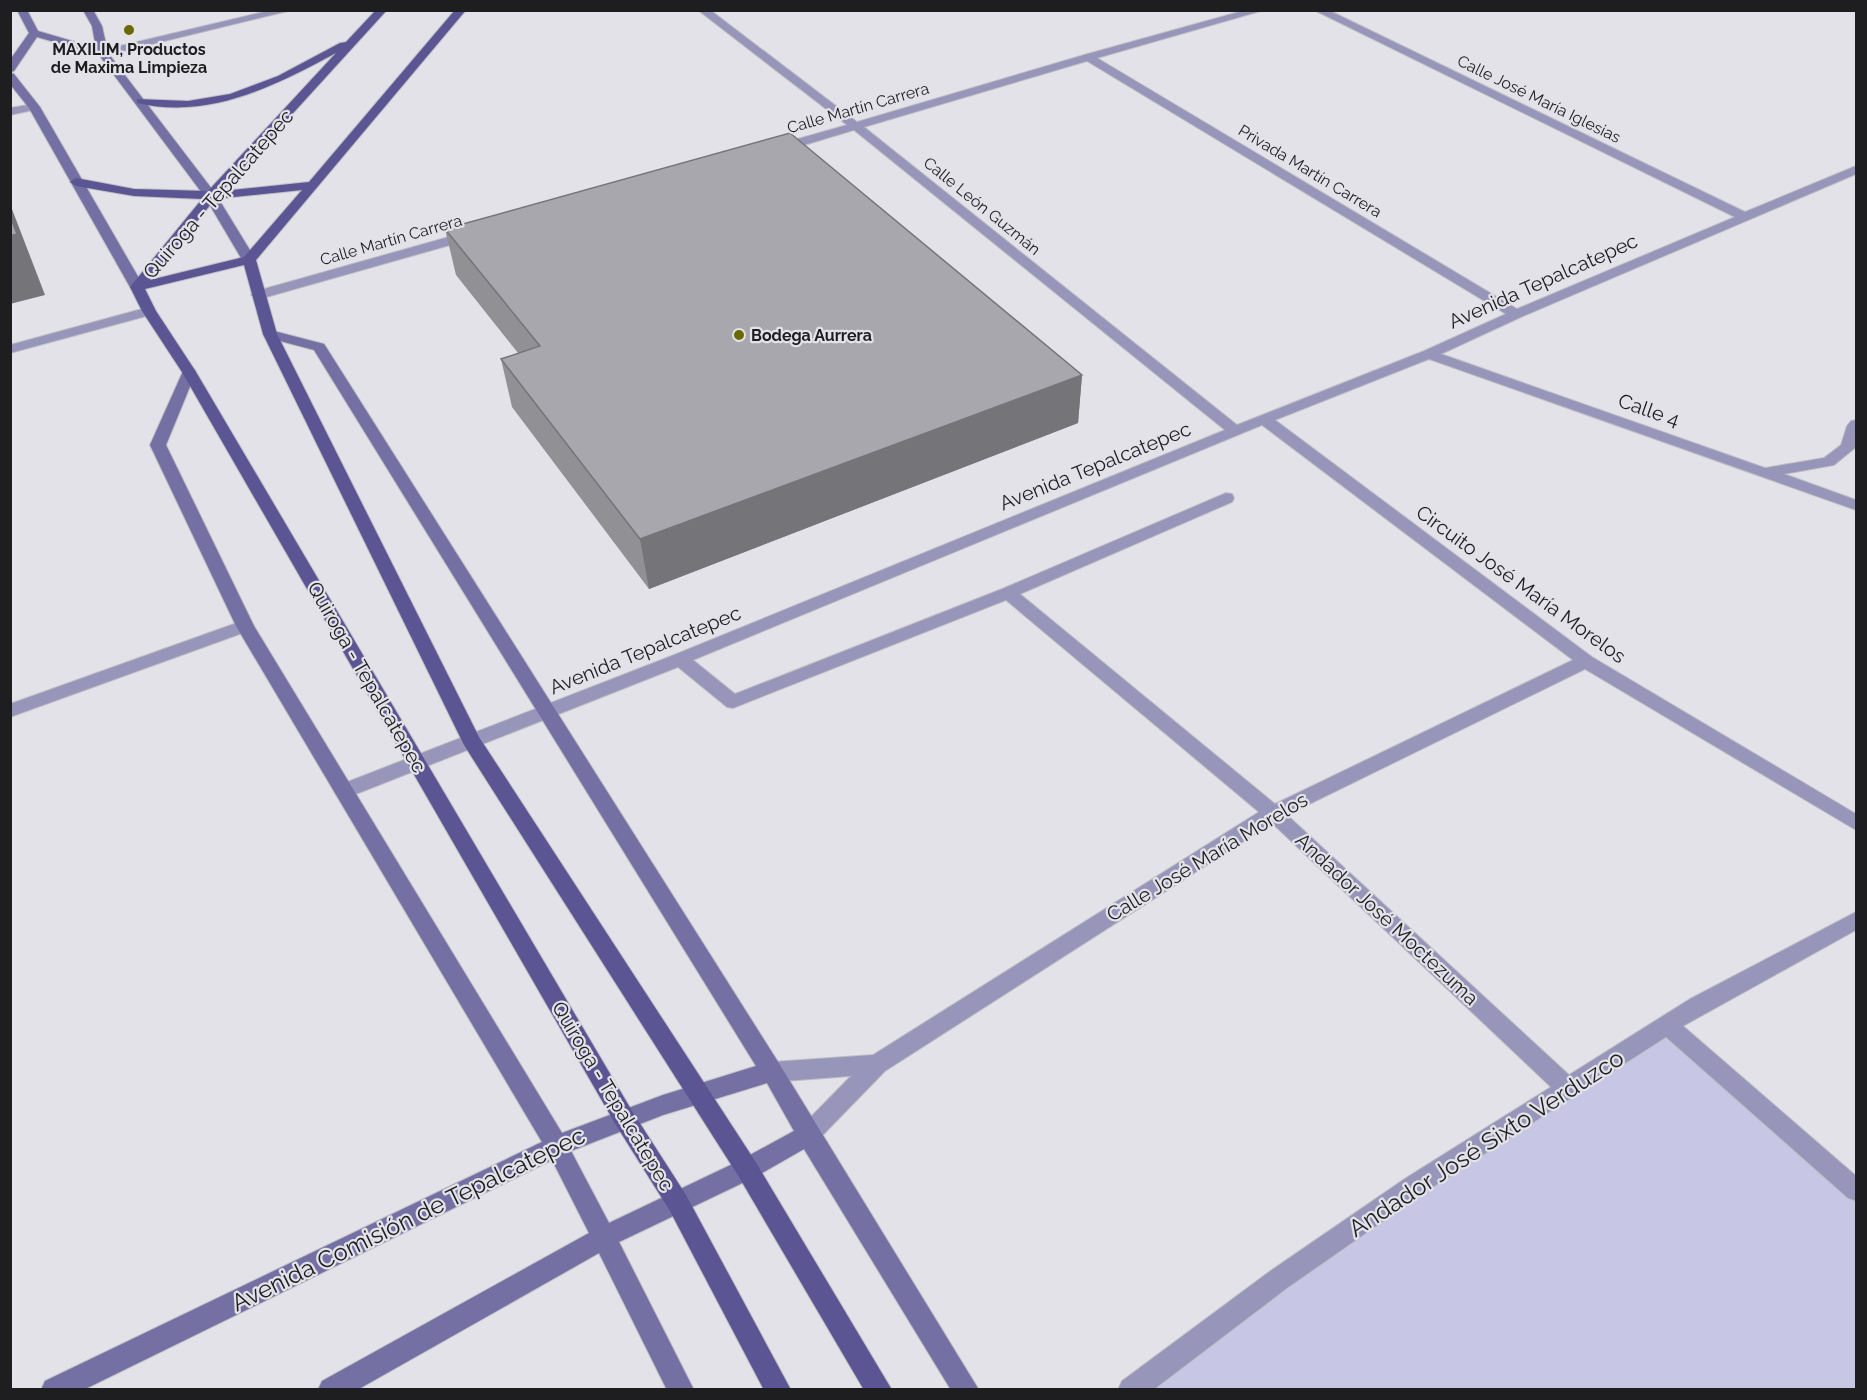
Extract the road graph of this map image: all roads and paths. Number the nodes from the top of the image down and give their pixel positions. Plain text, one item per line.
1 (22, 10) edge
2 (88, 10) edge
3 (287, 10) edge
4 (382, 10) edge
5 (461, 10) edge
6 (703, 10) edge
7 (1259, 10) edge
8 (1319, 10) edge
9 (34, 33) junction
10 (356, 39) junction
11 (103, 53) junction
12 (1088, 57) junction
13 (10, 69) edge
14 (10, 76) edge
15 (141, 101) junction
16 (34, 107) junction
17 (10, 112) edge
18 (856, 126) junction
19 (764, 152) edge
20 (1857, 170) edge
21 (76, 182) junction
22 (312, 185) junction
23 (211, 196) junction
24 (1745, 217) junction
25 (477, 233) edge
26 (249, 260) junction
27 (137, 287) junction
28 (258, 295) junction
29 (149, 310) junction
30 (1516, 314) junction
31 (270, 334) junction
32 (10, 350) edge
33 (1428, 354) junction
34 (189, 372) junction
35 (1264, 418) junction
36 (1857, 424) edge
37 (1236, 431) junction
38 (1762, 472) junction
39 (1226, 498) dead end
40 (1857, 505) edge
41 (1008, 593) junction
42 (245, 626) junction
43 (680, 659) junction
44 (1586, 661) junction
45 (10, 711) edge
46 (547, 711) junction
47 (471, 740) junction
48 (416, 761) junction
49 (344, 791) junction
50 (1273, 813) junction
51 (1857, 823) edge
52 (1857, 920) edge
53 (1668, 1026) junction
54 (877, 1064) junction
55 (772, 1072) junction
56 (1568, 1088) junction
57 (697, 1092) junction
58 (624, 1118) junction
59 (808, 1135) junction
60 (557, 1146) junction
61 (747, 1169) junction
62 (1857, 1190) edge
63 (678, 1203) junction
64 (604, 1237) junction
65 (54, 1389) edge
66 (331, 1389) edge
67 (681, 1389) edge
68 (778, 1389) edge
69 (879, 1389) edge
70 (966, 1389) edge
71 (1131, 1389) edge

1 - 9 street
2 - 11 street
3 - 11 street
4 - 10 main road, Quiroga - Tepalcatepec
5 - 22 main road
6 - 18 street, Calle León Guzmán
7 - 12 street, Calle Martín Carrera
8 - 24 street, Calle José María Iglesias
9 - 11 street
9 - 13 street
10 - 15 main road
10 - 23 main road, Quiroga - Tepalcatepec
11 - 15 street
12 - 18 street, Calle Martín Carrera
12 - 30 street, Privada Martín Carrera
14 - 16 street
15 - 23 street
16 - 17 street
16 - 21 street
18 - 19 street, Calle Martín Carrera
18 - 37 street, Calle León Guzmán
20 - 24 street, Avenida Tepalcatepec
21 - 23 main road
21 - 27 street
22 - 23 main road
22 - 26 main road
23 - 26 street
23 - 27 main road, Quiroga - Tepalcatepec
24 - 30 street, Avenida Tepalcatepec
25 - 28 street, Calle Martín Carrera
26 - 27 main road
26 - 28 main road
27 - 29 main road, Quiroga - Tepalcatepec
28 - 31 main road
29 - 32 street
29 - 34 main road, Quiroga - Tepalcatepec
30 - 33 street, Avenida Tepalcatepec
31 - 46 street
31 - 47 main road
33 - 35 street, Avenida Tepalcatepec
33 - 38 street, Calle 4
34 - 42 street
34 - 48 main road, Quiroga - Tepalcatepec
35 - 37 street, Avenida Tepalcatepec
35 - 44 street, Circuito José María Morelos
36 - 38 street
37 - 43 street, Avenida Tepalcatepec
38 - 40 street, Calle 4
39 - 41 street
41 - 43 street
41 - 50 street, Andador José Moctezuma
42 - 45 street
42 - 49 street
43 - 46 street, Avenida Tepalcatepec
44 - 50 street, Calle José María Morelos
44 - 51 street, Circuito José María Morelos
46 - 47 street, Avenida Tepalcatepec
46 - 55 street
47 - 48 street, Avenida Tepalcatepec
47 - 57 main road
48 - 49 street, Avenida Tepalcatepec
48 - 58 main road, Quiroga - Tepalcatepec
49 - 60 street
50 - 54 street, Calle José María Morelos
50 - 56 street, Andador José Moctezuma
52 - 53 street, Andador José Sixto Verduzco
53 - 56 street, Andador José Sixto Verduzco
53 - 62 street
54 - 55 street, Calle José María Morelos
54 - 59 street, Calle José María Morelos
55 - 57 street, Avenida Comisión de Tepalcatepec
55 - 59 street
56 - 71 street, Andador José Sixto Verduzco
57 - 58 street, Avenida Comisión de Tepalcatepec
57 - 61 main road
58 - 60 street, Avenida Comisión de Tepalcatepec
58 - 63 main road, Quiroga - Tepalcatepec
59 - 61 street
59 - 70 street
60 - 64 street
60 - 65 street, Avenida Comisión de Tepalcatepec
61 - 63 street
61 - 69 main road
63 - 64 street
63 - 68 main road, Quiroga - Tepalcatepec
64 - 66 street
64 - 67 street

